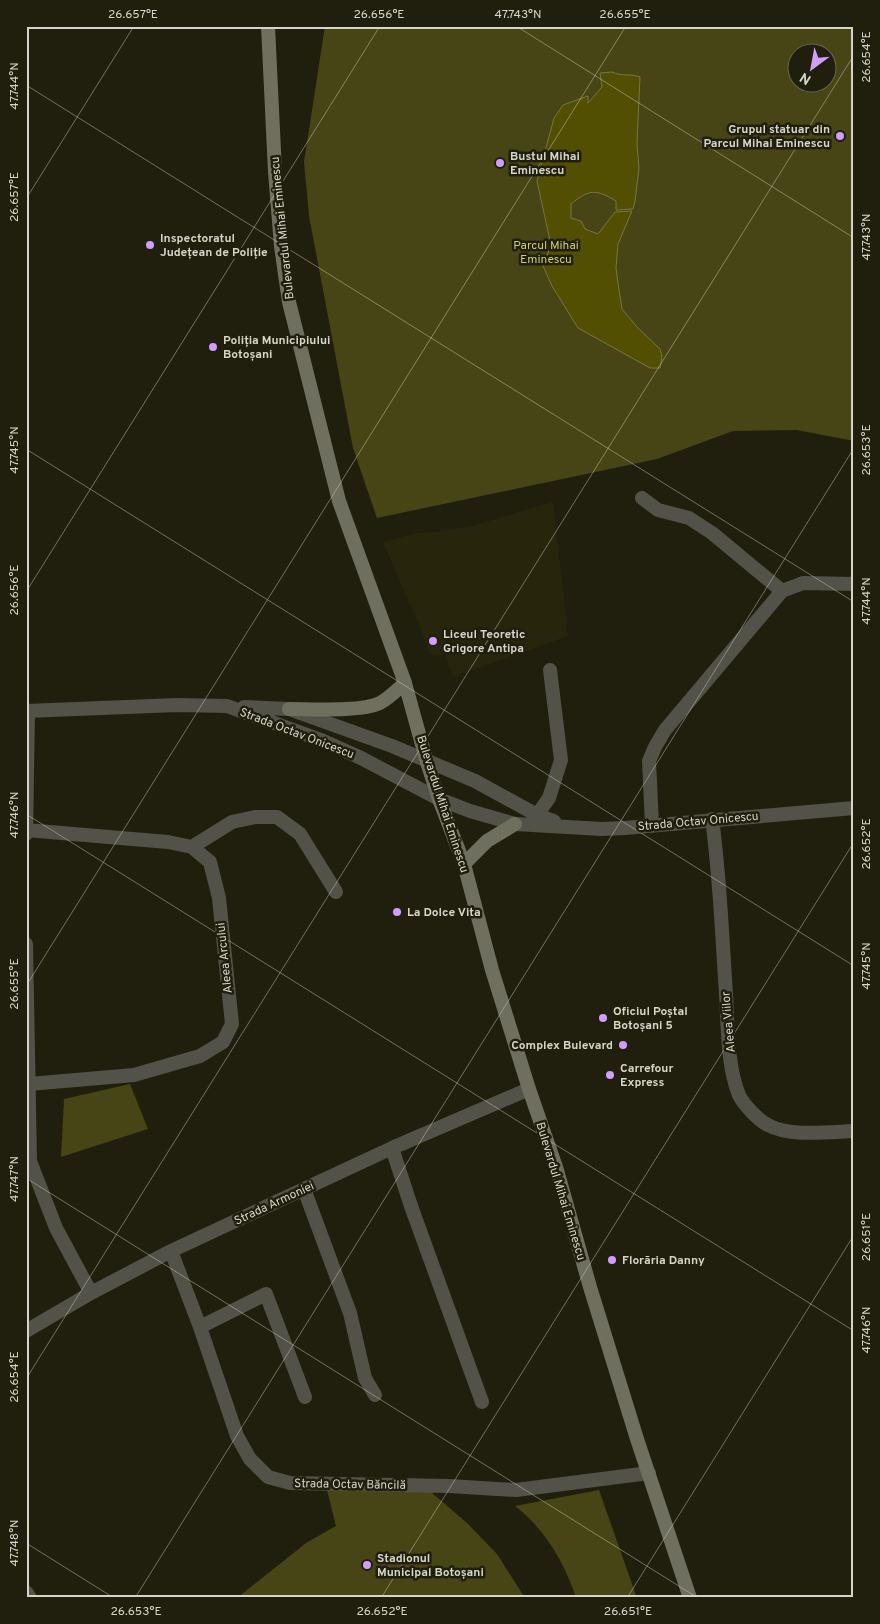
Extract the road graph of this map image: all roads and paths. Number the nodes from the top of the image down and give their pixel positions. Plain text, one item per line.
1 (268, 26) edge
2 (642, 498) dead end
3 (854, 584) edge
4 (782, 591) junction
5 (550, 670) dead end
6 (405, 683) junction
7 (227, 706) junction
8 (289, 709) junction
9 (27, 711) edge
10 (426, 759) junction
11 (439, 799) junction
12 (854, 808) edge
13 (537, 815) junction
14 (712, 819) junction
15 (515, 824) junction
16 (652, 825) junction
17 (569, 826) junction
18 (26, 832) edge
19 (192, 847) junction
20 (464, 864) junction
21 (336, 892) dead end
22 (26, 944) edge
23 (27, 966) edge
24 (29, 1084) junction
25 (529, 1089) junction
26 (854, 1131) edge
27 (392, 1148) junction
28 (304, 1189) junction
29 (171, 1251) junction
30 (90, 1294) junction
31 (200, 1327) junction
32 (26, 1331) edge
33 (375, 1395) dead end
34 (306, 1397) dead end
35 (482, 1402) dead end
36 (649, 1472) junction
37 (26, 1592) edge
38 (30, 1598) edge
39 (690, 1598) edge

1 - 6 main road, Bulevardul Mihai Eminescu
2 - 4 street
3 - 4 street
4 - 16 street
5 - 13 street
6 - 8 main road
6 - 10 main road, Bulevardul Mihai Eminescu
7 - 8 street
7 - 9 street, Strada Octav Onicescu
7 - 11 street, Strada Octav Onicescu
8 - 10 street
9 - 18 street
10 - 11 main road, Bulevardul Mihai Eminescu
10 - 13 street
11 - 15 street, Strada Octav Onicescu
11 - 20 main road, Bulevardul Mihai Eminescu
12 - 14 street, Strada Octav Onicescu
13 - 17 street
14 - 16 street, Strada Octav Onicescu
14 - 26 street, Aleea Viilor
15 - 17 street, Strada Octav Onicescu
15 - 20 main road
16 - 17 street, Strada Octav Onicescu
18 - 19 street
19 - 21 street
19 - 24 street, Aleea Arcului
20 - 25 main road, Bulevardul Mihai Eminescu
22 - 23 street
23 - 24 street
24 - 30 street
25 - 27 street, Strada Armoniei
25 - 36 main road, Bulevardul Mihai Eminescu
27 - 28 street, Strada Armoniei
27 - 35 street
28 - 29 street, Strada Armoniei
28 - 33 street
29 - 30 street, Strada Armoniei
29 - 31 street, Strada Octav Băncilă
30 - 32 street, Strada Armoniei
31 - 34 street
31 - 36 street, Strada Octav Băncilă
36 - 39 main road, Bulevardul Mihai Eminescu
37 - 38 street

